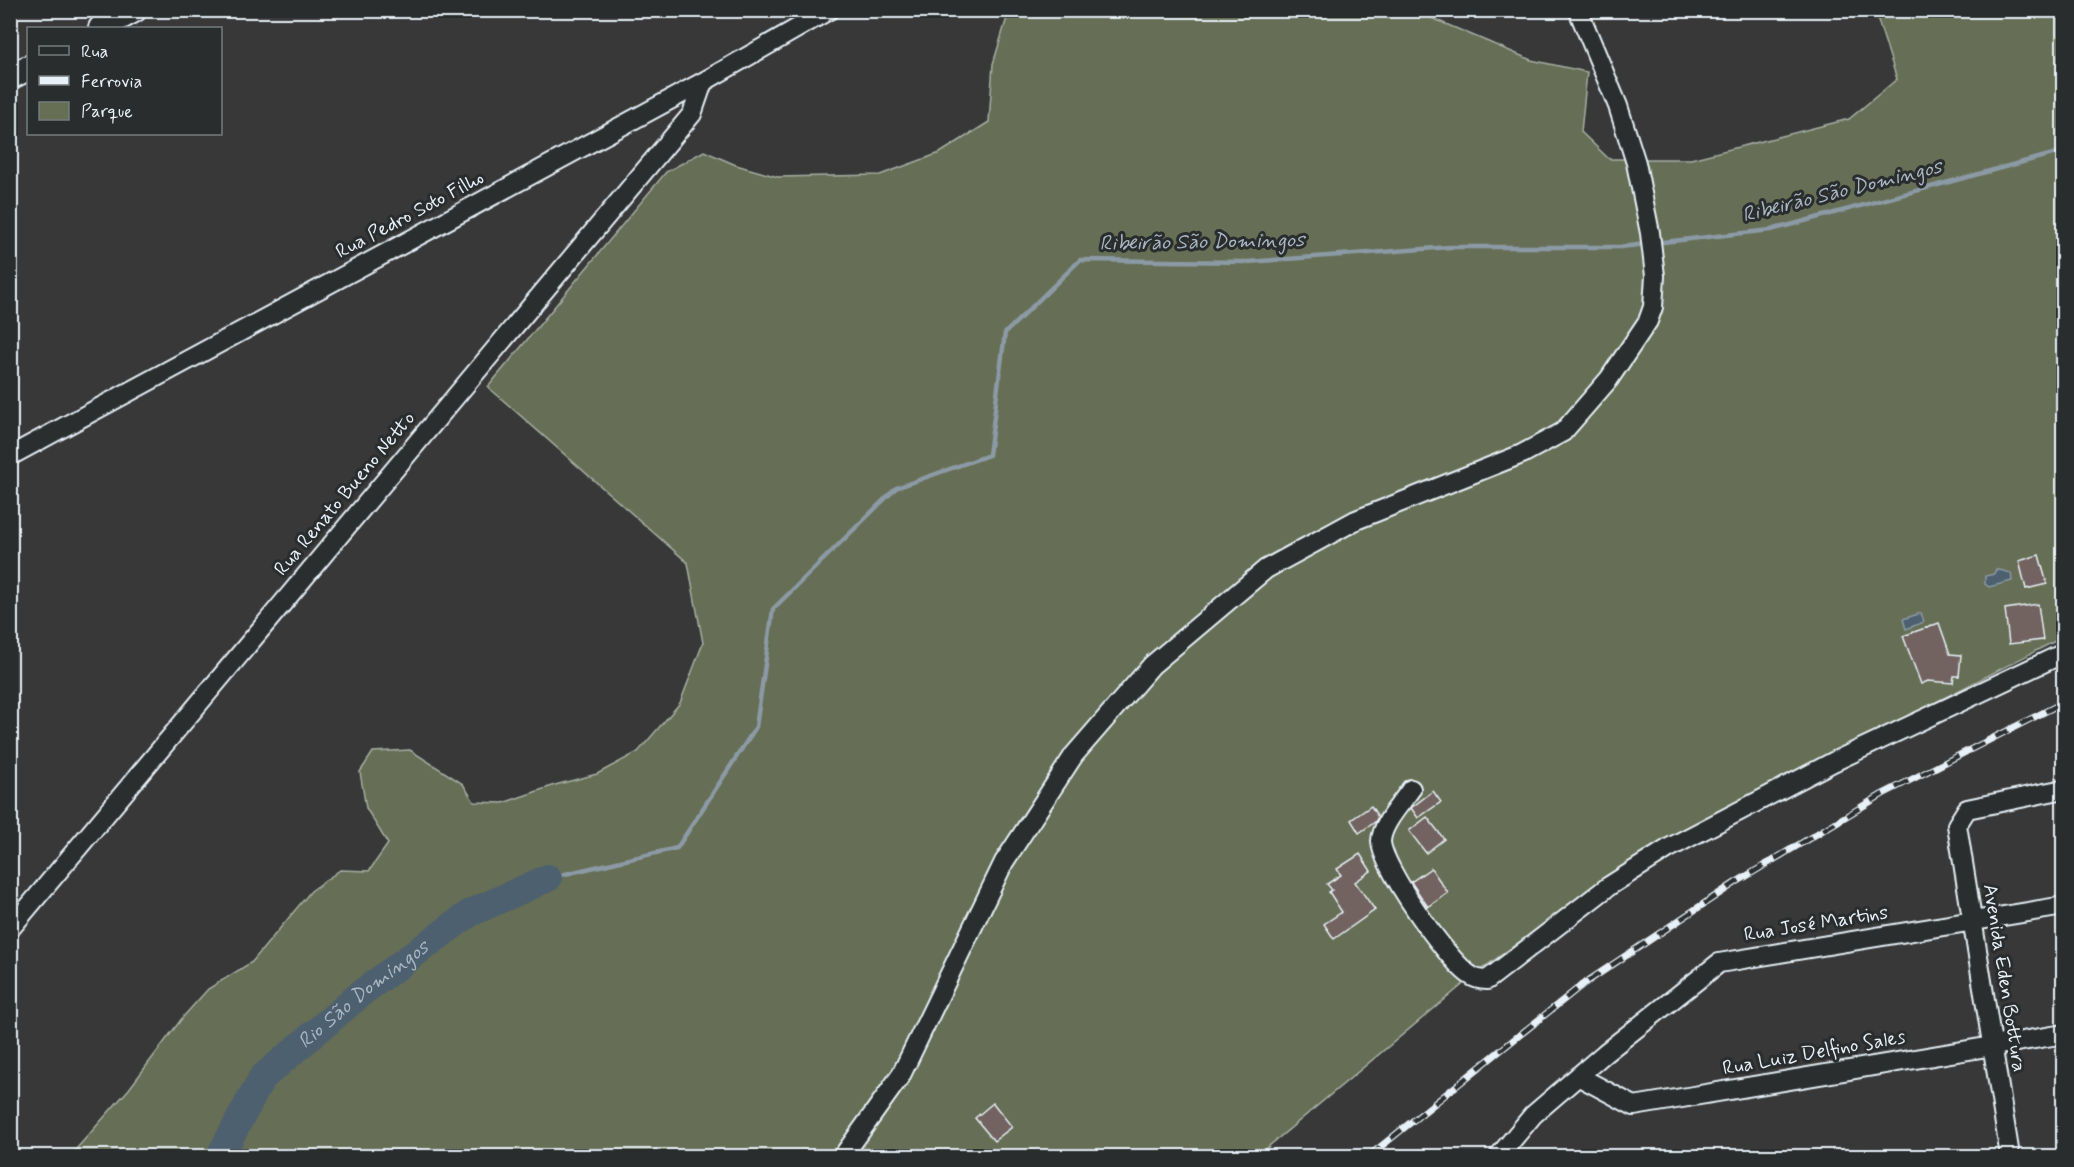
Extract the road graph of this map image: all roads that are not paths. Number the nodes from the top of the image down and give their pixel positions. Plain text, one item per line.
1 (134, 10) edge
2 (830, 10) edge
3 (1578, 10) edge
4 (103, 27) edge
5 (27, 68) edge
6 (10, 77) edge
7 (703, 82) junction
8 (10, 456) edge
9 (2064, 653) edge
10 (1411, 789) dead end
11 (2064, 789) edge
12 (2064, 906) edge
13 (1972, 921) junction
14 (10, 929) edge
15 (2064, 1034) edge
16 (1992, 1046) junction
17 (1578, 1076) junction
18 (843, 1156) edge
19 (1499, 1156) edge
20 (2010, 1156) edge

1 - 4 main road
2 - 7 street, Rua Pedro Soto Filho
3 - 18 street
5 - 6 main road
7 - 8 street, Rua Pedro Soto Filho
7 - 14 street, Rua Renato Bueno Netto
9 - 10 street
11 - 13 street, Avenida Eden Bottura
12 - 13 street, Rua José Martins
13 - 16 street, Avenida Eden Bottura
13 - 17 street, Rua José Martins
15 - 16 street, Rua Luiz Delfino Sales
16 - 17 street, Rua Luiz Delfino Sales
16 - 20 street, Avenida Eden Bottura
17 - 19 street, Rua José Martins

